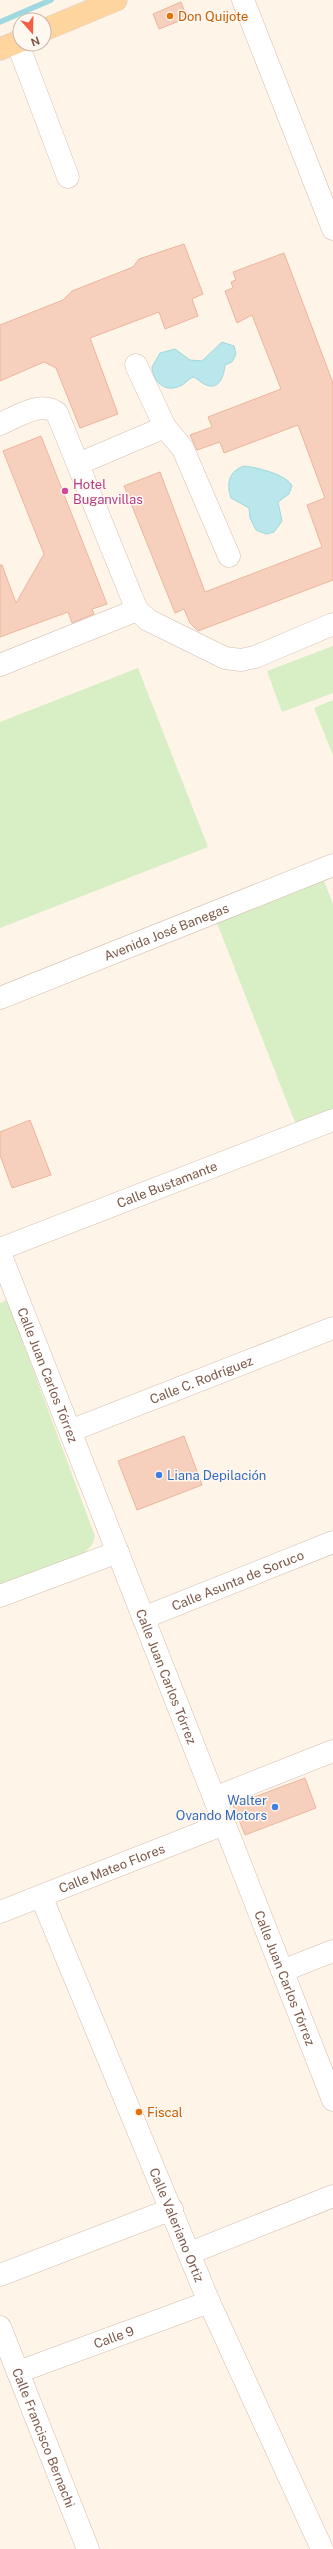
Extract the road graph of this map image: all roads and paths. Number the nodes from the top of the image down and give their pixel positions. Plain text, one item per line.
1 (116, 0) edge
2 (243, 0) edge
3 (52, 27) edge
4 (15, 52) edge
5 (68, 177) dead end
6 (333, 230) edge
7 (136, 365) dead end
8 (0, 424) edge
9 (165, 427) junction
10 (78, 464) junction
11 (229, 556) dead end
12 (137, 610) junction
13 (333, 624) edge
14 (0, 665) edge
15 (333, 865) edge
16 (0, 998) edge
17 (333, 1120) edge
18 (0, 1249) edge
19 (0, 1254) edge
20 (333, 1328) edge
21 (70, 1431) junction
22 (333, 1542) edge
23 (118, 1552) junction
24 (0, 1596) edge
25 (143, 1618) junction
26 (333, 1751) edge
27 (214, 1798) junction
28 (224, 1824) junction
29 (41, 1896) junction
30 (0, 1912) edge
31 (333, 1951) edge
32 (282, 1971) junction
33 (333, 2100) edge
34 (333, 2196) edge
35 (172, 2209) junction
36 (190, 2253) junction
37 (0, 2276) edge
38 (209, 2302) junction
39 (0, 2328) edge
40 (18, 2372) junction
41 (88, 2549) edge
42 (322, 2549) edge

1 - 3 main road
2 - 6 street
4 - 5 street
7 - 9 street
8 - 10 street
9 - 10 street
9 - 11 street
10 - 12 street
12 - 13 street
12 - 14 street
15 - 16 street, Avenida José Banegas
17 - 18 street, Calle Bustamante
19 - 21 street, Calle Juan Carlos Tórrez
20 - 21 street, Calle C. Rodríguez
21 - 23 street, Calle Juan Carlos Tórrez
22 - 25 street, Calle Asunta de Soruco
23 - 24 street
23 - 25 street, Calle Juan Carlos Tórrez
25 - 27 street, Calle Juan Carlos Tórrez
26 - 27 street
27 - 28 street, Calle Juan Carlos Tórrez
28 - 29 street, Calle Mateo Flores
28 - 32 street, Calle Juan Carlos Tórrez
29 - 30 street, Calle Mateo Flores
29 - 35 street, Calle Valeriano Ortiz
31 - 32 street
32 - 33 street, Calle Juan Carlos Tórrez
34 - 36 street
35 - 36 street, Calle Valeriano Ortiz
35 - 37 street
36 - 38 street, Calle Valeriano Ortiz
38 - 40 street, Calle 9
38 - 42 street, Calle Valeriano Ortiz
39 - 40 street, Calle Francisco Bernachi
40 - 41 street, Calle Francisco Bernachi

